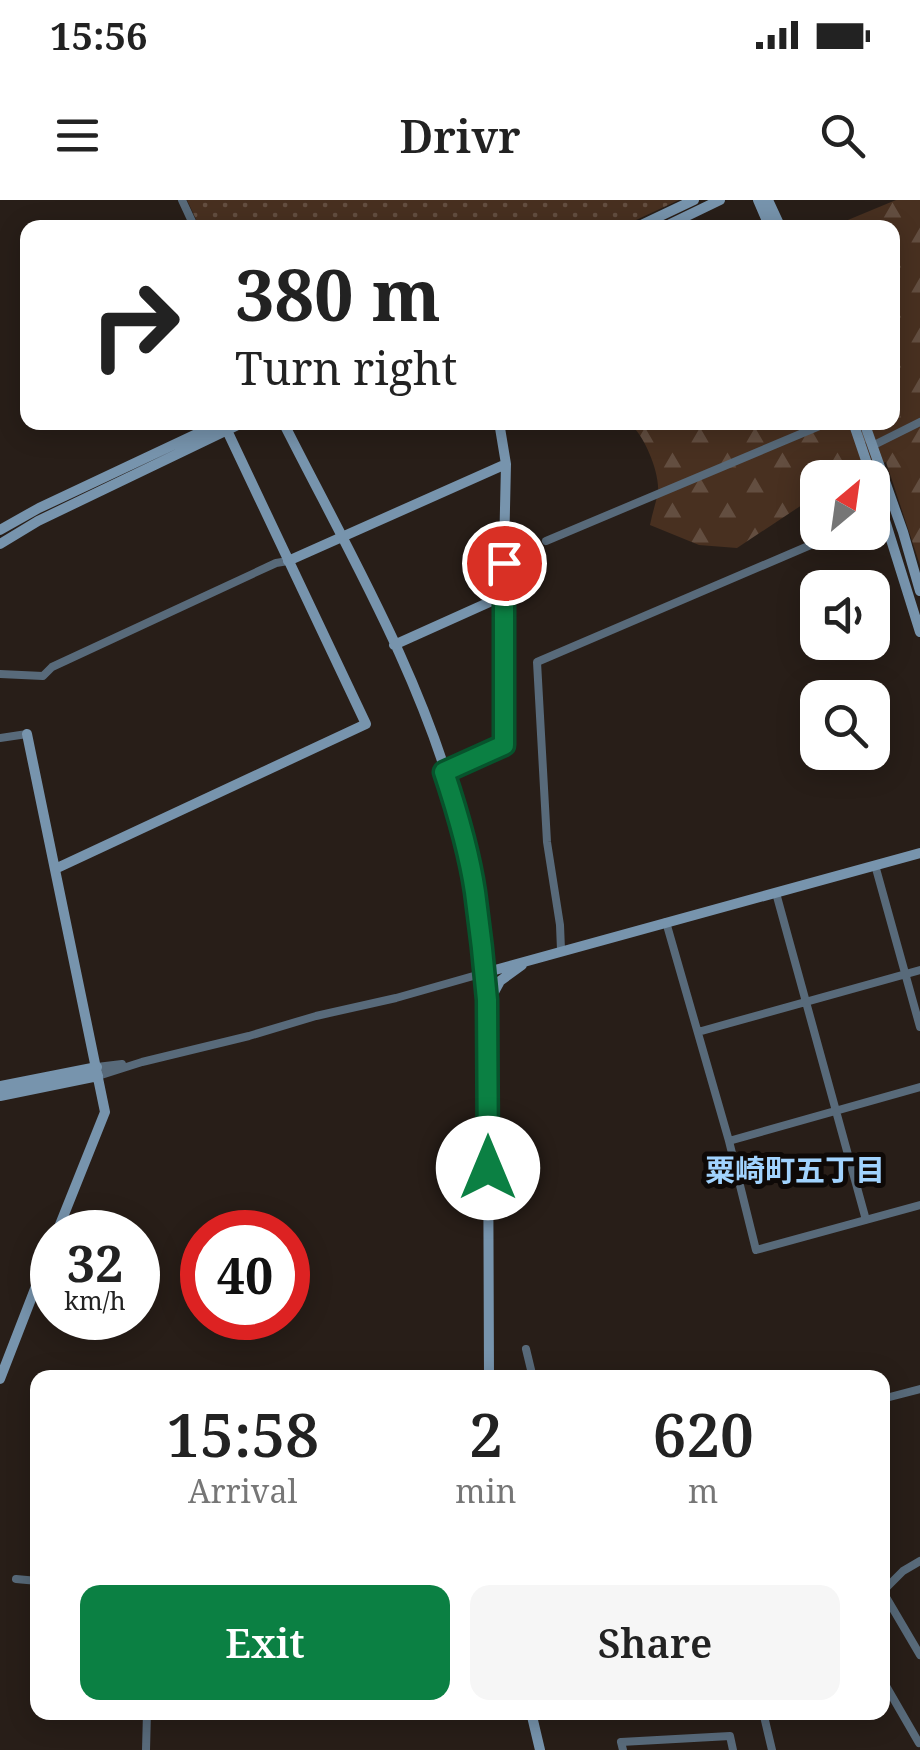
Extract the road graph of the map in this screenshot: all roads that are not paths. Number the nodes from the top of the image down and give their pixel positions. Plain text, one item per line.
1 (694, 200) edge
2 (720, 200) edge
3 (652, 220) edge
4 (679, 220) edge
5 (920, 422) edge
6 (213, 430) edge
7 (214, 430) edge
8 (226, 430) edge
9 (288, 430) edge
10 (500, 430) edge
11 (810, 430) edge
12 (856, 430) edge
13 (867, 430) edge
14 (874, 445) junction
15 (866, 460) edge
16 (506, 464) junction
17 (0, 530) edge
18 (341, 536) junction
19 (890, 536) edge
20 (546, 542) dead end
21 (0, 544) edge
22 (800, 550) edge
23 (288, 561) junction
24 (920, 591) edge
25 (503, 596) junction
26 (920, 632) edge
27 (394, 645) junction
28 (0, 674) edge
29 (27, 734) joint
30 (0, 738) edge
31 (444, 772) junction
32 (920, 853) edge
33 (875, 865) junction
34 (54, 869) junction
35 (776, 893) junction
36 (666, 922) junction
37 (562, 950) junction
38 (526, 961) junction
39 (920, 970) edge
40 (484, 973) junction
41 (905, 974) junction
42 (806, 1003) junction
43 (487, 1005) junction
44 (920, 1027) edge
45 (698, 1032) junction
46 (98, 1072) junction
47 (0, 1086) edge
48 (920, 1087) edge
49 (0, 1096) edge
50 (836, 1111) junction
51 (729, 1141) junction
52 (920, 1205) edge
53 (66, 1210) edge
54 (866, 1220) junction
55 (30, 1301) edge
56 (526, 1349) dead end
57 (489, 1370) edge
58 (531, 1370) edge
59 (0, 1379) edge
60 (920, 1389) edge
61 (890, 1397) edge
62 (919, 1563) edge
63 (16, 1579) dead end
64 (30, 1580) edge
65 (890, 1585) edge
66 (890, 1604) edge
67 (920, 1655) edge
68 (890, 1692) edge
69 (147, 1720) edge
70 (533, 1720) edge
71 (765, 1720) edge
72 (920, 1743) edge
73 (146, 1750) edge
74 (540, 1750) edge
75 (623, 1750) edge
76 (732, 1750) edge
77 (772, 1750) edge
78 (911, 1750) edge

1 - 3 street
2 - 4 street
5 - 14 street
6 - 17 street
7 - 21 street
8 - 23 street
9 - 18 street
10 - 16 street
11 - 20 street
12 - 15 street
13 - 14 street
14 - 24 street
16 - 18 street
16 - 25 street
18 - 23 street
18 - 27 street
19 - 26 street
22 - 37 street
23 - 28 street
23 - 34 street
25 - 27 street
25 - 31 street
27 - 31 street
29 - 30 street
29 - 34 street
31 - 40 street
32 - 33 street
33 - 35 street
33 - 41 street
34 - 46 street
35 - 36 street
35 - 42 street
36 - 37 street
36 - 45 street
37 - 38 street
38 - 40 street
38 - 43 street
39 - 41 street
40 - 43 street
40 - 46 street
41 - 42 street
41 - 44 street
42 - 45 street
42 - 50 street
43 - 57 street
45 - 51 street
46 - 47 street
46 - 49 street
46 - 53 street
48 - 50 street
50 - 51 street
50 - 54 street
51 - 54 street
52 - 54 street
55 - 59 street
56 - 58 street
60 - 61 street
62 - 65 street
63 - 64 street
66 - 67 street
68 - 72 street
69 - 73 street
70 - 74 street
71 - 77 street
72 - 78 street
75 - 76 street

